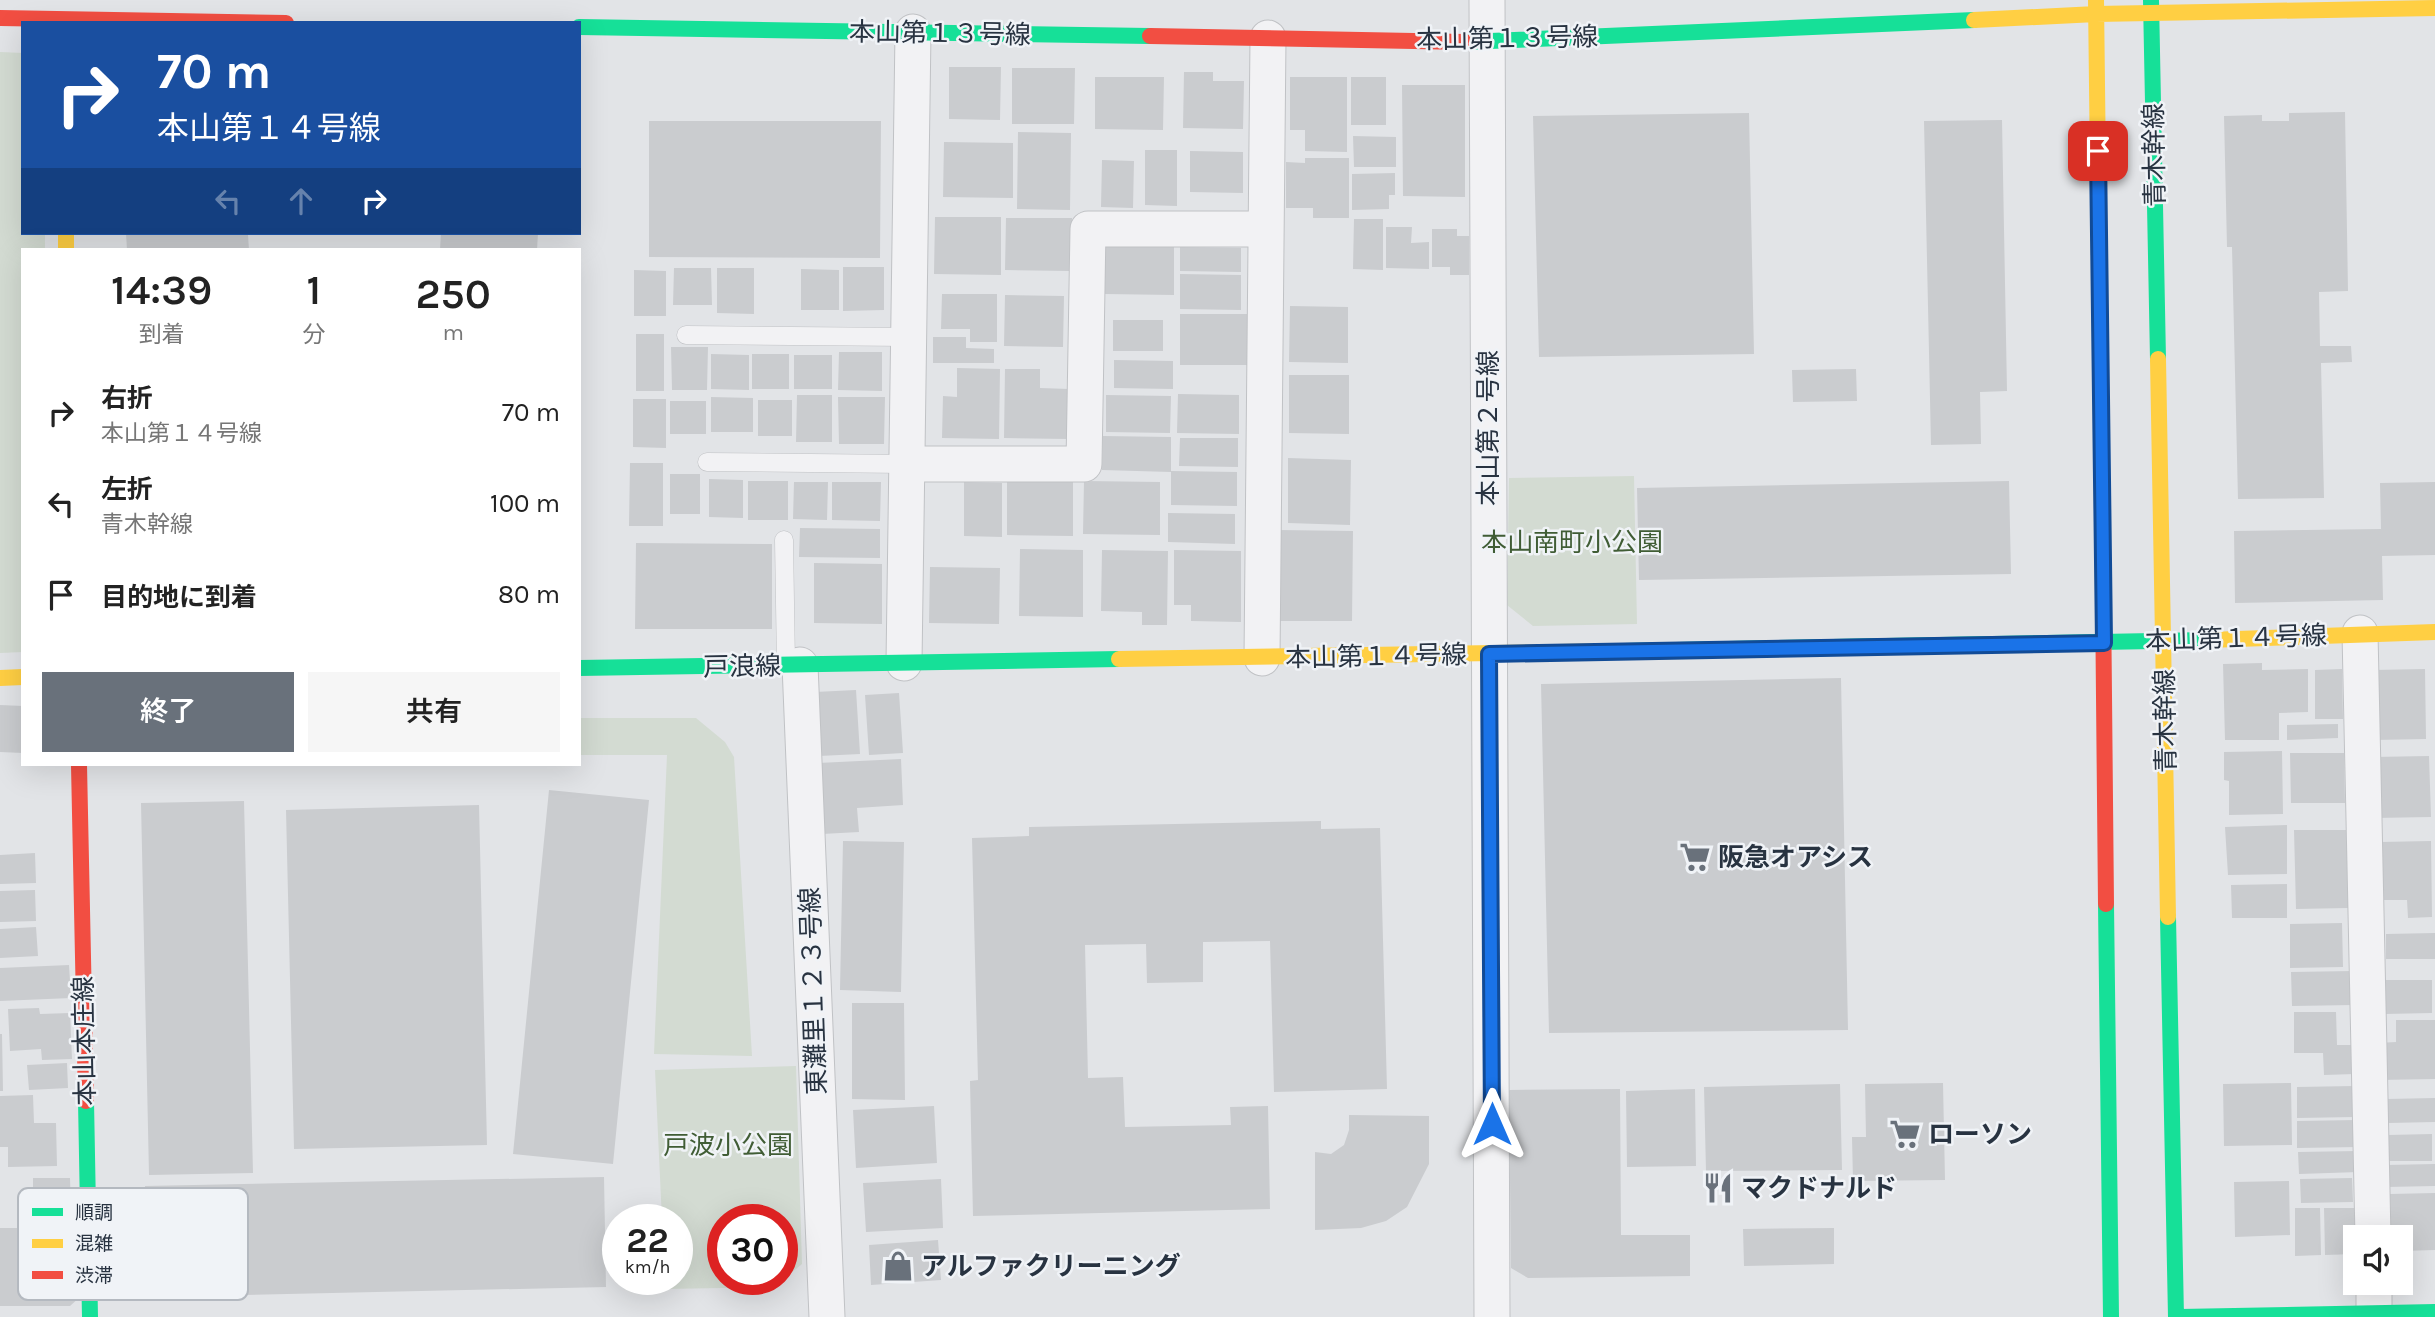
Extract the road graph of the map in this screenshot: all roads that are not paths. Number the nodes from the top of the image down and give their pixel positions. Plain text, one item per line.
1 (61, 0) edge
2 (1487, 0) edge
3 (2096, 7) edge
4 (2151, 7) edge
5 (2435, 8) edge
6 (0, 18) edge
7 (61, 21) edge
8 (581, 27) edge
9 (914, 32) junction
10 (1268, 38) junction
11 (1487, 42) junction
12 (1266, 229) junction
13 (686, 335) dead end
14 (909, 337) junction
15 (707, 462) dead end
16 (907, 464) junction
17 (784, 540) dead end
18 (2435, 632) edge
19 (2360, 634) junction
20 (2163, 640) junction
21 (2104, 643) junction
22 (1489, 654) junction
23 (1262, 658) junction
24 (904, 663) junction
25 (793, 665) junction
26 (581, 668) edge
27 (21, 677) edge
28 (0, 678) edge
29 (79, 766) edge
30 (87, 1188) edge
31 (2373, 1225) edge
32 (2374, 1298) edge
33 (2435, 1312) edge
34 (827, 1317) edge
35 (1492, 1317) edge
36 (2111, 1317) edge
37 (2178, 1317) edge

1 - 7 street
2 - 11 street, 本山第２号線
3 - 4 street, 本山第１３号線
3 - 11 street, 本山第１３号線
3 - 21 street
4 - 5 street, 本山第１３号線
4 - 20 street, 青木幹線
6 - 7 street
8 - 9 street, 本山第１３号線
9 - 10 street, 本山第１３号線
9 - 14 street
10 - 11 street, 本山第１３号線
10 - 12 street
11 - 22 street, 本山第２号線
12 - 16 street
12 - 23 street
13 - 14 lane
14 - 16 street
15 - 16 lane
16 - 24 street
17 - 25 lane
18 - 19 street, 本山第１４号線
19 - 20 street, 本山第１４号線
19 - 31 street
20 - 21 street, 本山第１４号線
20 - 37 street, 青木幹線
21 - 22 street, 本山第１４号線
21 - 36 street
22 - 23 street, 本山第１４号線
22 - 35 street, 本山第２号線
23 - 24 street, 本山第１４号線
24 - 25 street, 戸浪線
25 - 26 street, 戸浪線
25 - 34 street, 東灘里１２３号線
27 - 28 street
29 - 30 street, 本山本庄線
32 - 33 street
32 - 37 street

